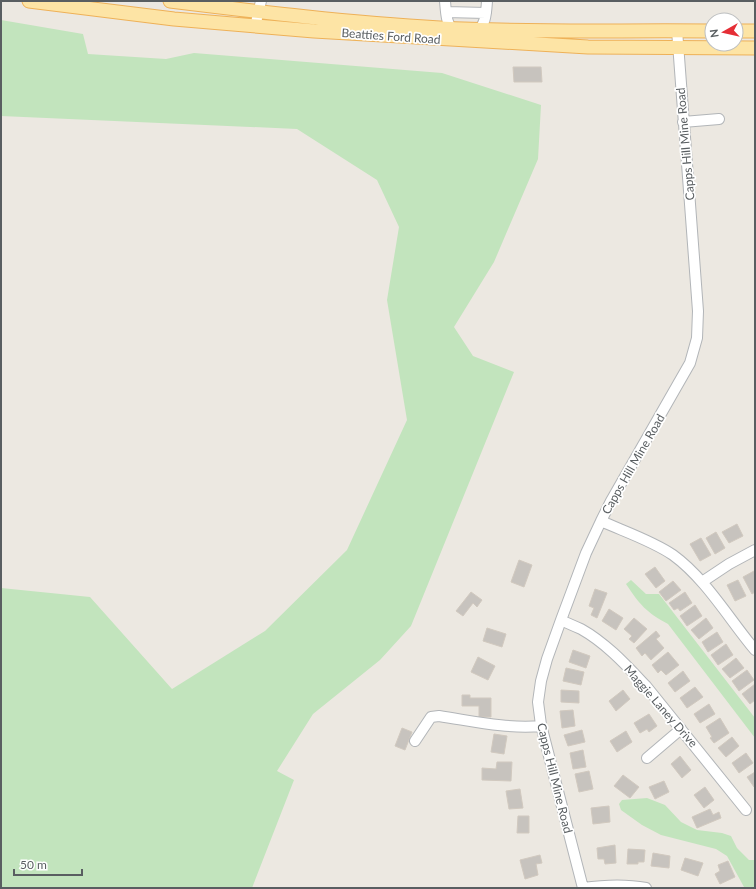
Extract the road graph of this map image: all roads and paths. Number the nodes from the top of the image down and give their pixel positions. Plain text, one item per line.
1 (29, 1) edge
2 (170, 1) edge
3 (445, 1) edge
4 (487, 1) edge
5 (260, 7) edge
6 (446, 12) junction
7 (486, 13) junction
8 (255, 27) junction
9 (450, 28) junction
10 (480, 30) junction
11 (677, 30) junction
12 (704, 31) edge
13 (744, 31) edge
14 (755, 31) edge
15 (466, 40) junction
16 (677, 47) junction
17 (755, 48) edge
18 (719, 119) dead end
19 (683, 122) junction
20 (601, 521) junction
21 (755, 550) edge
22 (702, 582) junction
23 (561, 620) junction
24 (755, 650) edge
25 (541, 726) junction
26 (681, 729) junction
27 (415, 741) dead end
28 (647, 758) dead end
29 (746, 810) dead end
30 (583, 888) edge
31 (646, 888) edge

1 - 8 main road, Beatties Ford Road
2 - 5 main road, Beatties Ford Road
3 - 6 street
4 - 7 street
5 - 8 street
5 - 9 main road, Beatties Ford Road
6 - 7 street
6 - 9 street
7 - 10 street
8 - 15 main road, Beatties Ford Road
9 - 10 main road, Beatties Ford Road
9 - 15 street
10 - 11 main road, Beatties Ford Road
10 - 15 street
11 - 12 main road, Beatties Ford Road
11 - 16 street, Capps Hill Mine Road
13 - 14 main road
15 - 16 main road, Beatties Ford Road
16 - 17 main road, Beatties Ford Road
16 - 19 street, Capps Hill Mine Road
18 - 19 street
19 - 20 street, Capps Hill Mine Road
20 - 22 street
20 - 23 street, Capps Hill Mine Road
21 - 22 street
22 - 24 street
23 - 25 street, Capps Hill Mine Road
23 - 26 street, Maggie Laney Drive
25 - 27 street
25 - 30 street, Capps Hill Mine Road
26 - 28 street
26 - 29 street, Maggie Laney Drive
30 - 31 street

